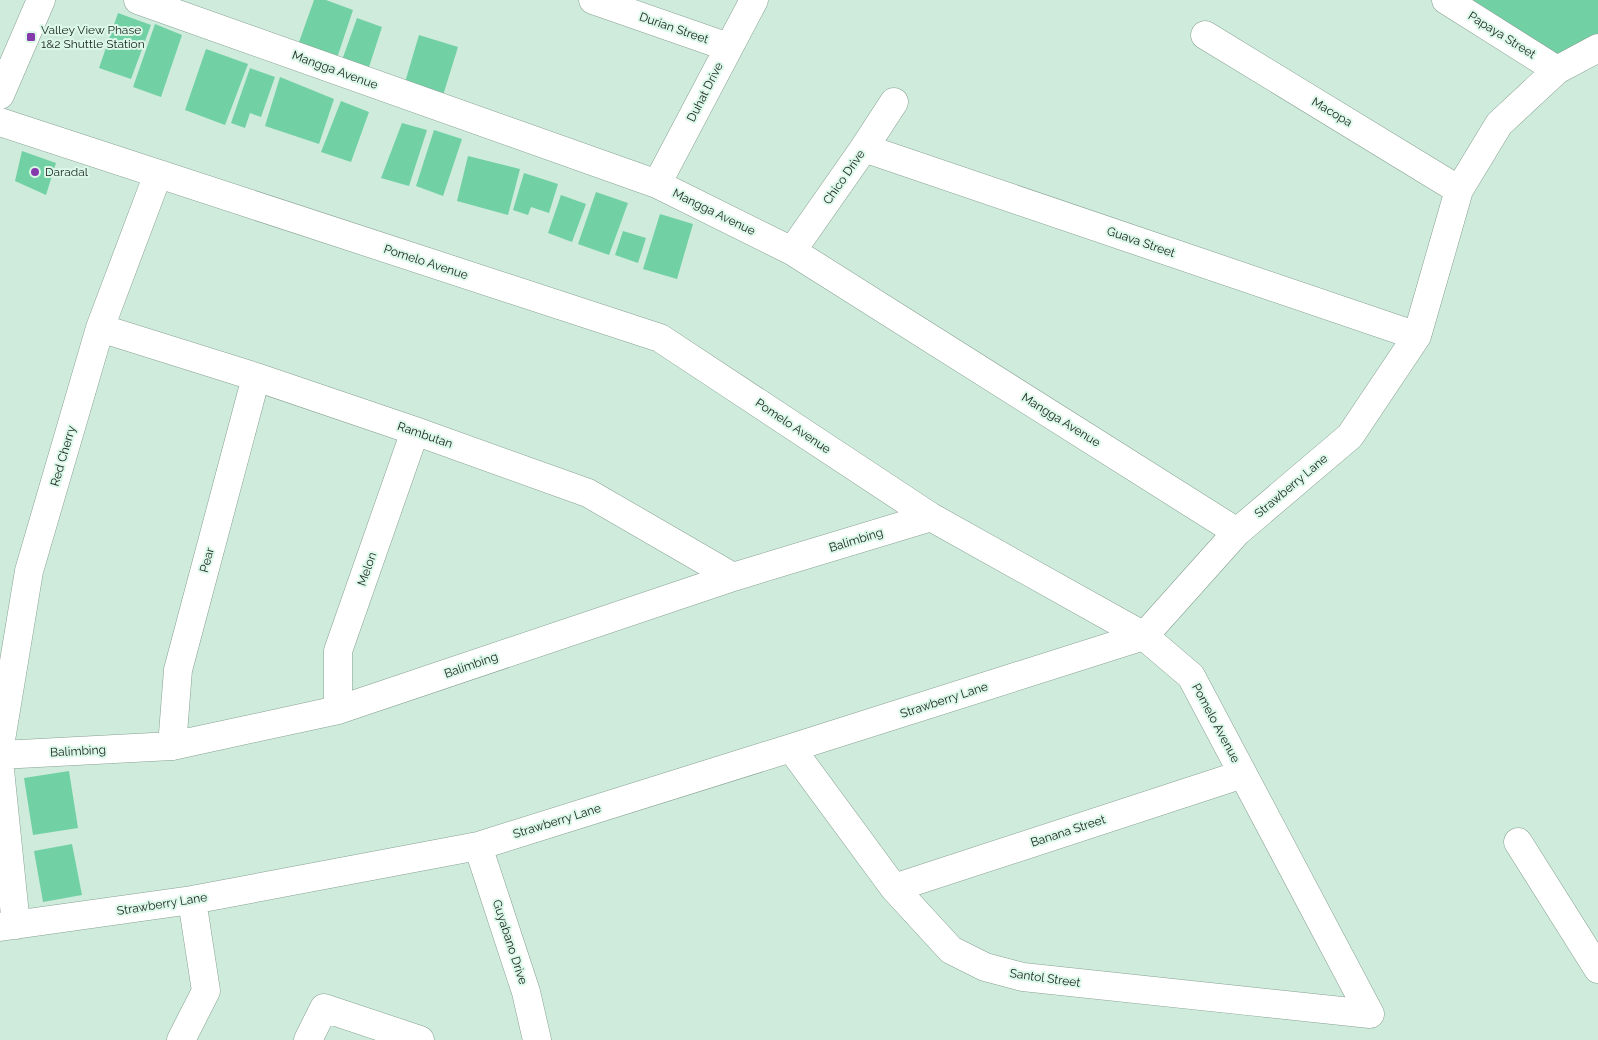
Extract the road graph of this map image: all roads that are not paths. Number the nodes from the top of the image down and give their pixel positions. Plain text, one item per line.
1 (41, 0) edge
2 (138, 0) edge
3 (593, 0) edge
4 (754, 0) edge
5 (1446, 0) edge
6 (1205, 34) dead end
7 (728, 47) junction
8 (1598, 48) edge
9 (1557, 70) junction
10 (0, 95) edge
11 (894, 102) dead end
12 (0, 122) edge
13 (864, 148) junction
14 (158, 174) junction
15 (657, 184) junction
16 (1459, 190) junction
17 (792, 251) junction
18 (100, 328) junction
19 (1417, 336) junction
20 (256, 377) junction
21 (415, 431) junction
22 (931, 517) junction
23 (1237, 532) junction
24 (733, 578) junction
25 (1144, 636) junction
26 (338, 710) junction
27 (0, 746) edge
28 (172, 746) junction
29 (792, 748) junction
30 (0, 755) edge
31 (0, 770) edge
32 (1243, 774) junction
33 (1518, 842) dead end
34 (478, 846) junction
35 (894, 888) junction
36 (192, 900) junction
37 (8, 926) edge
38 (1598, 969) edge
39 (1370, 1014) joint
40 (181, 1040) edge
41 (308, 1040) edge
42 (420, 1040) edge
43 (537, 1040) edge

1 - 10 street
2 - 15 street, Mangga Avenue
3 - 7 street, Durian Street
4 - 7 street, Duhat Drive
5 - 9 street, Papaya Street
6 - 16 street, Macopa
7 - 15 street, Duhat Drive
8 - 9 street, Strawberry Lane
9 - 16 street, Strawberry Lane
11 - 13 street, Chico Drive
12 - 14 street, Pomelo Avenue
13 - 17 street, Chico Drive
13 - 19 street, Guava Street
14 - 18 street, Red Cherry
14 - 22 street, Pomelo Avenue
15 - 17 street, Mangga Avenue
16 - 19 street, Strawberry Lane
17 - 23 street, Mangga Avenue
18 - 20 street, Rambutan
18 - 27 street, Red Cherry
19 - 23 street, Strawberry Lane
20 - 21 street, Rambutan
20 - 28 street, Pear
21 - 24 street, Rambutan
21 - 26 street, Melon
22 - 24 street, Balimbing
22 - 25 street, Pomelo Avenue
23 - 25 street, Strawberry Lane
24 - 26 street, Balimbing
25 - 29 street, Strawberry Lane
25 - 32 street, Pomelo Avenue
26 - 28 street, Balimbing
28 - 30 street, Balimbing
29 - 34 street, Strawberry Lane
29 - 35 street, Santol Street
31 - 37 street
32 - 35 street, Banana Street
32 - 39 street, Pomelo Avenue
33 - 38 street
34 - 36 street, Strawberry Lane
34 - 43 street, Guyabano Drive
35 - 39 street, Santol Street
36 - 37 street, Strawberry Lane
36 - 40 street
41 - 42 street

